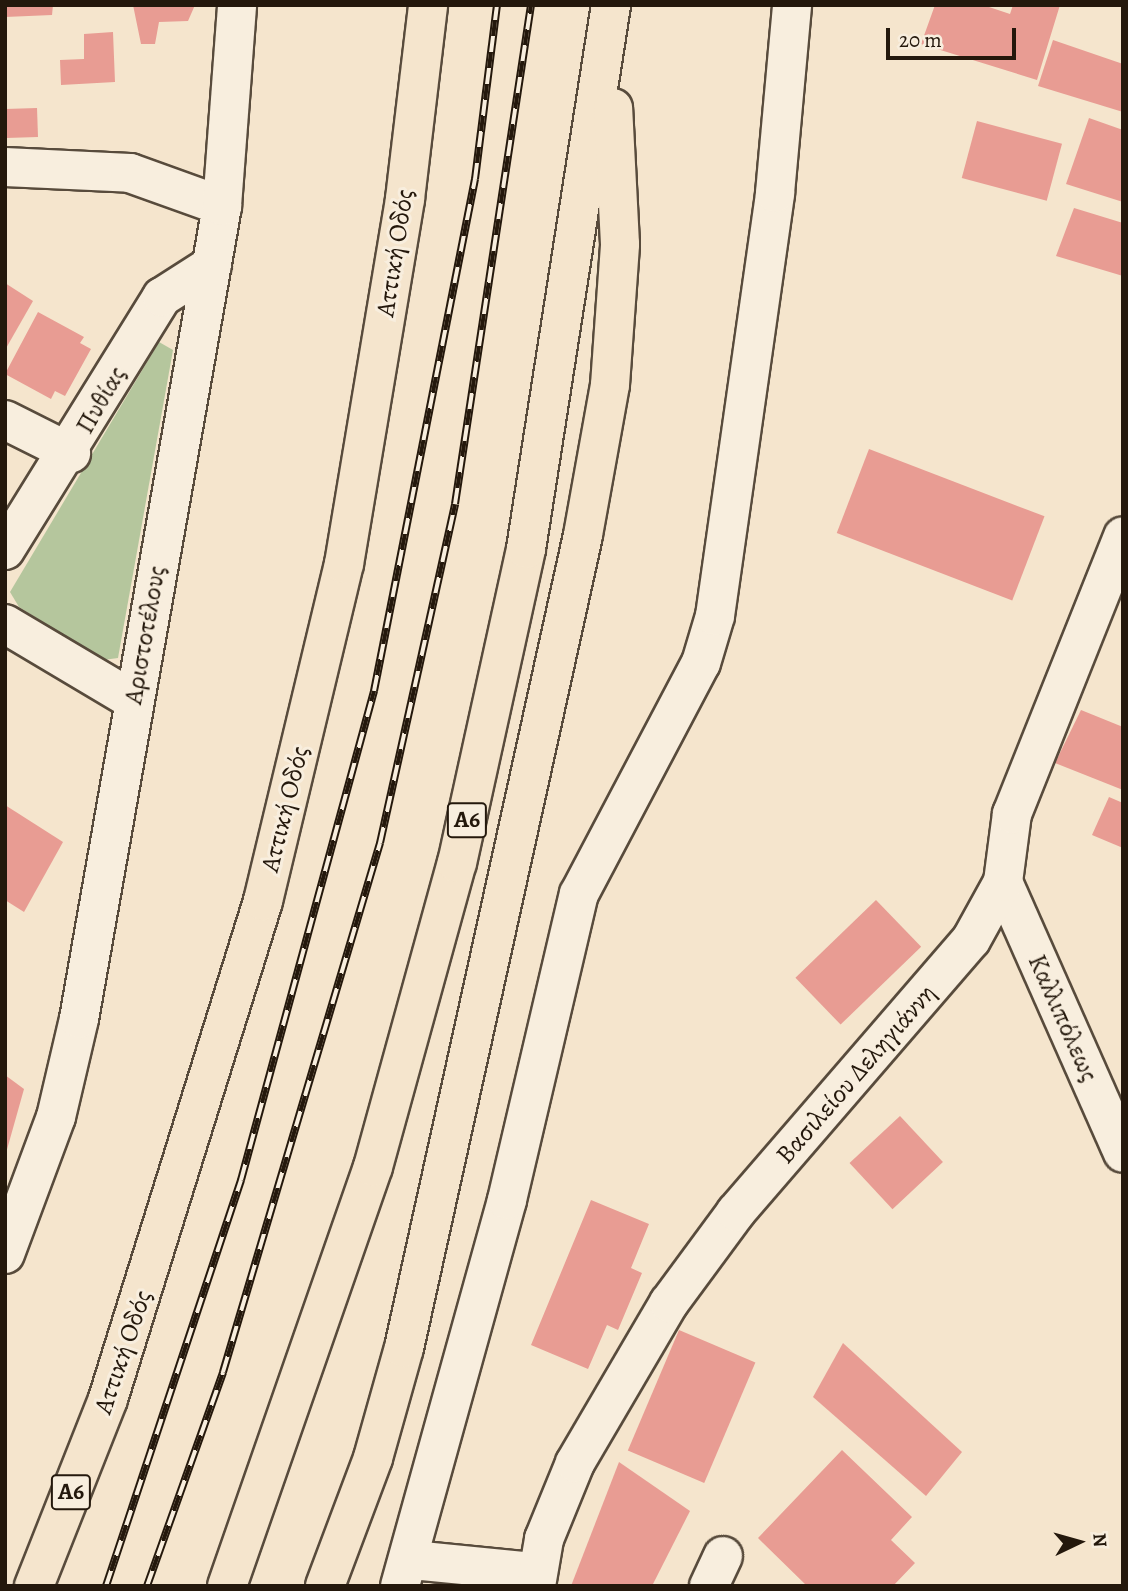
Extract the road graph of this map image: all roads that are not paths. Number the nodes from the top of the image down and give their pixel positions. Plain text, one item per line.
1 (237, 5) edge
2 (428, 5) edge
3 (792, 5) edge
4 (610, 17) edge
5 (5, 167) edge
6 (222, 206) junction
7 (212, 265) junction
8 (5, 420) edge
9 (71, 453) junction
10 (1123, 536) edge
11 (5, 551) edge
12 (5, 624) edge
13 (133, 700) junction
14 (1003, 882) junction
15 (1123, 1153) edge
16 (8, 1238) edge
17 (108, 1399) junction
18 (406, 1573) edge
19 (535, 1579) edge
20 (18, 1586) edge
21 (34, 1586) edge
22 (227, 1586) edge
23 (324, 1586) edge

1 - 6 street, Αριστοτέλους
2 - 17 highway, Αττική Οδός / Α6
3 - 18 street
4 - 22 highway, Α6
4 - 23 highway
5 - 6 street
6 - 7 street, Αριστοτέλους
7 - 9 street, Πυθίας
7 - 13 street, Αριστοτέλους
8 - 9 street
9 - 11 street, Πυθίας
10 - 14 street, Βασιλείου Δεληγιάννη
12 - 13 street
13 - 16 street, Αριστοτέλους
14 - 15 street, Καλλιπόλεως
14 - 19 street, Βασιλείου Δεληγιάννη
17 - 20 highway
17 - 21 highway, Αττική Οδός / Α6
18 - 19 street

